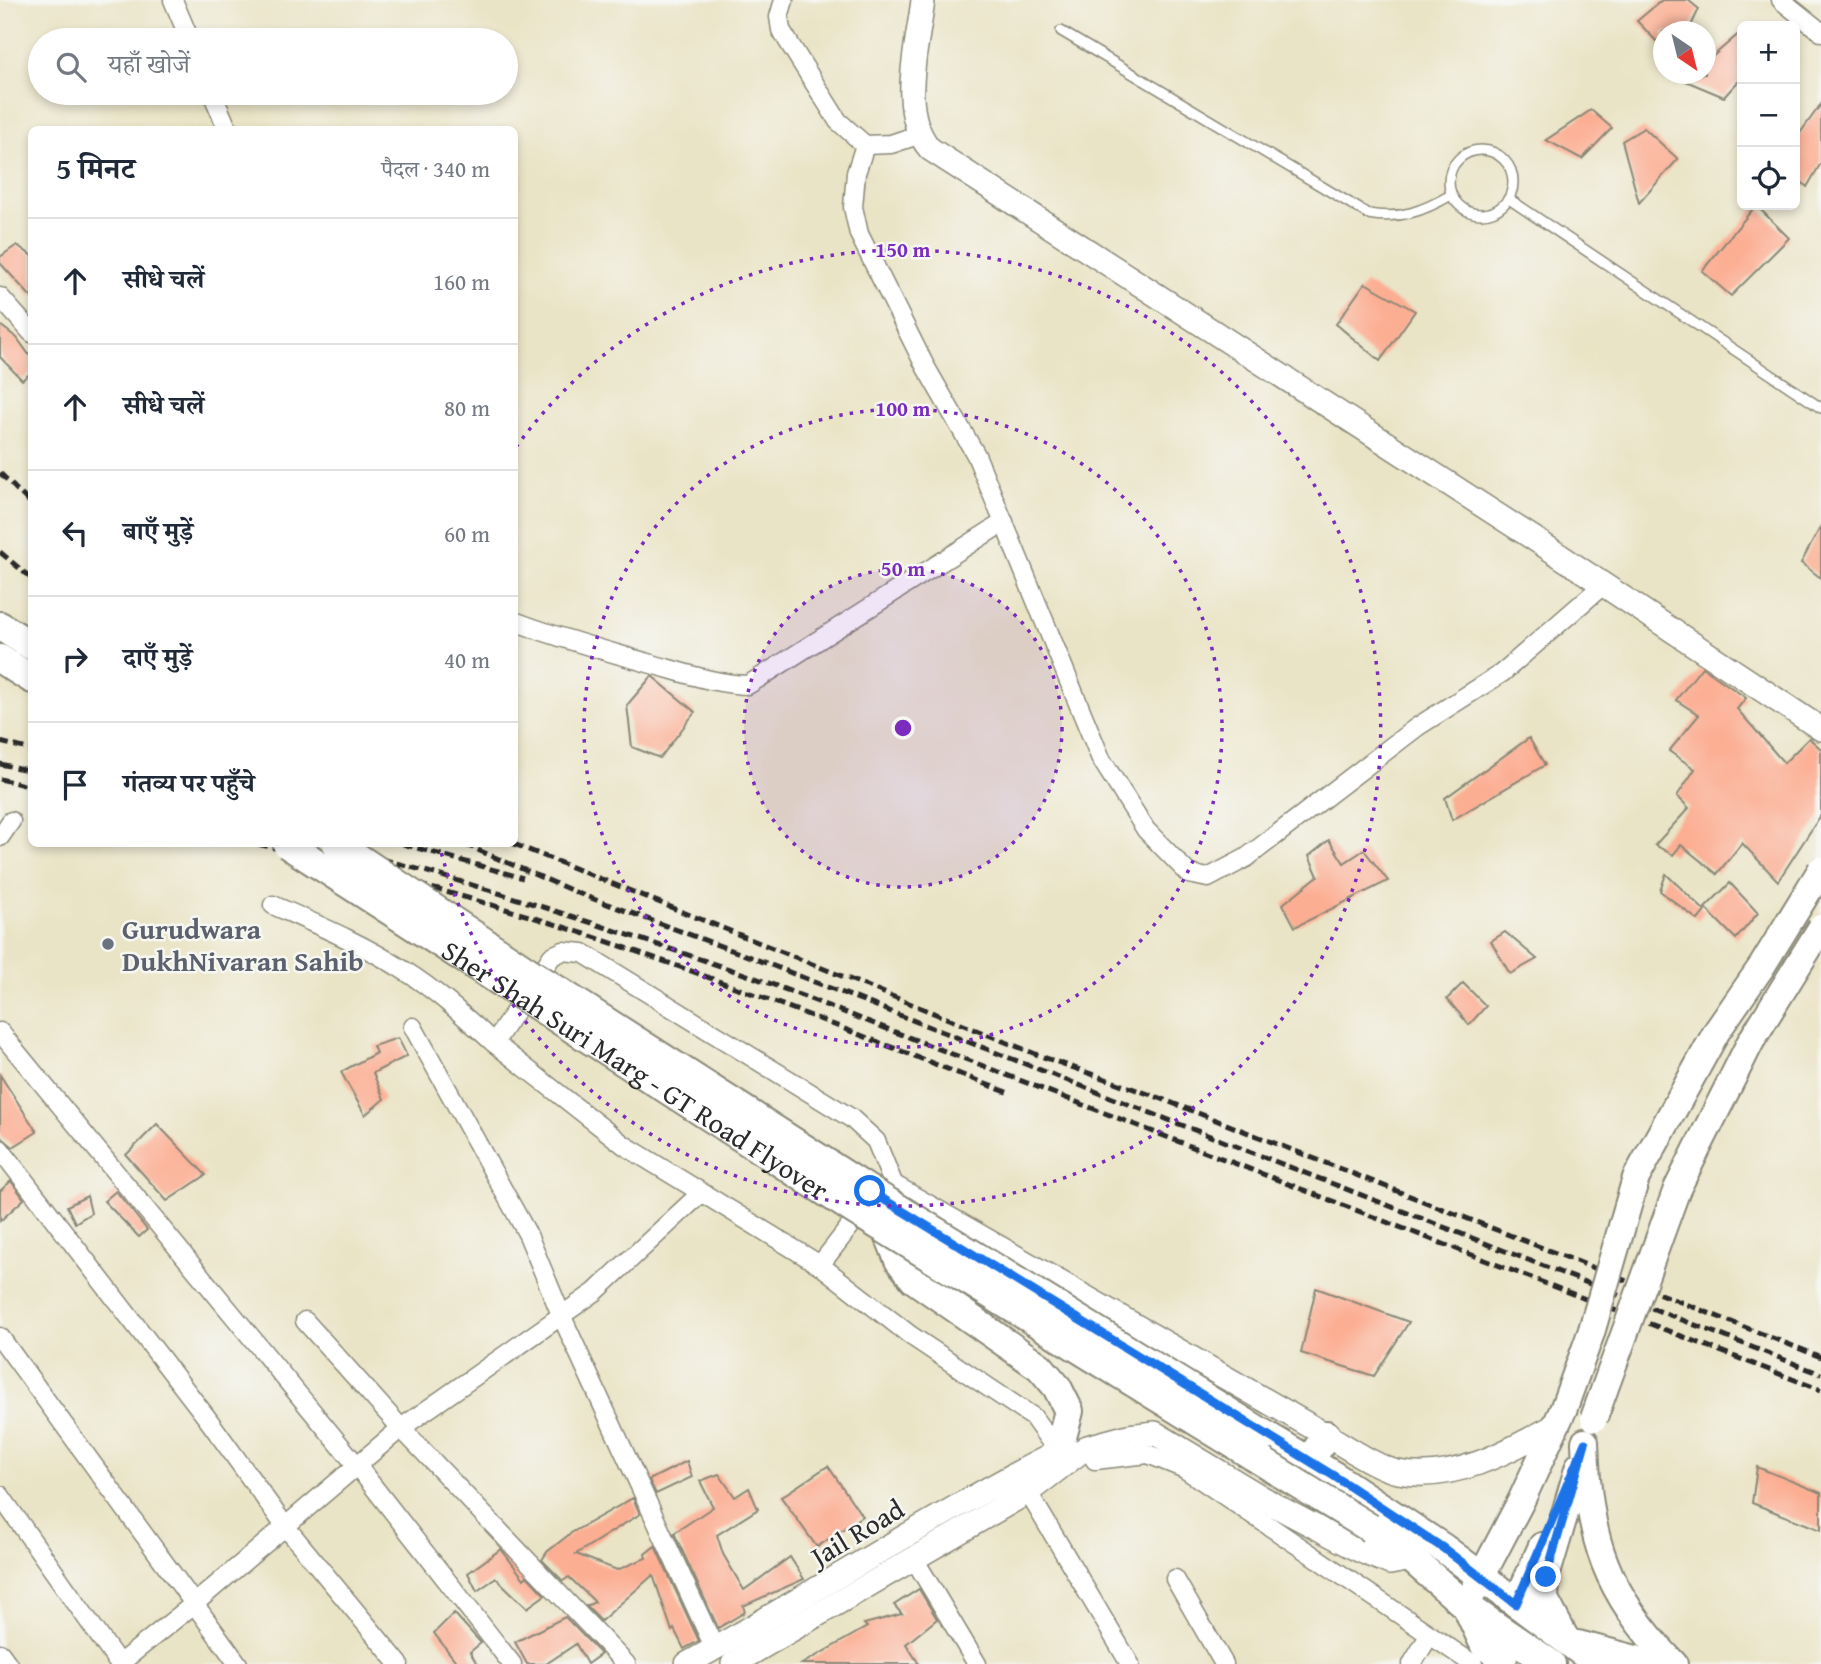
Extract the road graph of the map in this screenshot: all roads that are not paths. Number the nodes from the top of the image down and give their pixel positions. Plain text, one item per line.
1 (173, 0) edge
2 (784, 0) edge
3 (923, 0) edge
4 (1781, 0) edge
5 (185, 28) edge
6 (1061, 31) dead end
7 (1821, 32) edge
8 (217, 105) edge
9 (226, 126) edge
10 (918, 135) junction
11 (865, 145) junction
12 (1451, 195) junction
13 (1508, 199) junction
14 (0, 298) edge
15 (28, 329) edge
16 (1821, 408) edge
17 (1004, 522) junction
18 (1603, 585) junction
19 (518, 623) edge
20 (0, 626) edge
21 (28, 644) edge
22 (0, 659) edge
23 (28, 676) edge
24 (1821, 729) edge
25 (11, 821) dead end
26 (0, 837) edge
27 (292, 847) edge
28 (342, 847) edge
29 (1821, 870) edge
30 (273, 905) dead end
31 (1821, 928) edge
32 (413, 1027) dead end
33 (0, 1032) edge
34 (494, 1043) junction
35 (0, 1149) edge
36 (886, 1190) junction
37 (700, 1194) junction
38 (887, 1230) junction
39 (820, 1265) junction
40 (562, 1317) junction
41 (305, 1321) dead end
42 (0, 1337) edge
43 (1556, 1425) junction
44 (401, 1428) junction
45 (1326, 1435) junction
46 (1062, 1439) junction
47 (1585, 1445) junction
48 (1087, 1447) junction
49 (1310, 1461) junction
50 (358, 1467) junction
51 (1028, 1492) junction
52 (0, 1495) edge
53 (285, 1526) junction
54 (914, 1557) junction
55 (1412, 1559) junction
56 (1480, 1578) junction
57 (1175, 1579) dead end
58 (194, 1604) junction
59 (1516, 1604) junction
60 (1466, 1606) junction
61 (1429, 1636) junction
62 (715, 1649) junction
63 (0, 1653) edge
64 (1560, 1653) edge
65 (1508, 1660) edge
66 (8, 1664) edge
67 (119, 1664) edge
68 (238, 1664) edge
69 (399, 1664) edge
70 (512, 1664) edge
71 (626, 1664) edge
72 (687, 1664) edge
73 (733, 1664) edge
74 (977, 1664) edge
75 (1130, 1664) edge
76 (1224, 1664) edge
77 (1412, 1664) edge
78 (1473, 1664) edge
79 (1598, 1664) edge
80 (1651, 1664) edge
81 (1674, 1664) edge

1 - 5 street
2 - 11 street
3 - 10 street
4 - 7 street
6 - 12 lane
8 - 9 street
10 - 11 street
10 - 18 street
11 - 17 street
12 - 13 lane
12 - 13 lane
13 - 16 lane
14 - 15 street
17 - 18 street
17 - 19 street
18 - 24 street
20 - 21 main road
22 - 23 main road
25 - 26 street
27 - 38 main road, Sher Shah Suri Marg - GT Road Flyover, bridge
28 - 49 main road, Sher Shah Suri Marg - GT Road Flyover, bridge
29 - 43 main road, bridge
30 - 34 street
31 - 47 main road, bridge
32 - 40 street
33 - 50 street
34 - 36 street
34 - 37 street
35 - 53 street
36 - 39 street
36 - 45 street
37 - 39 street
37 - 40 street
38 - 46 main road
38 - 55 main road, Sher Shah Suri Marg - GT Road Flyover, bridge
39 - 46 street
40 - 44 street
40 - 62 street
41 - 44 street
42 - 58 street
43 - 45 street
43 - 56 main road
44 - 50 street
44 - 71 street
45 - 49 main road
46 - 48 street
46 - 62 street, Jail Road
47 - 59 main road
47 - 64 main road
47 - 81 main road
48 - 51 street, Jail Road
48 - 55 street
48 - 61 street
49 - 56 main road, Sher Shah Suri Marg - GT Road Flyover
50 - 53 street
50 - 70 street
51 - 54 street, Jail Road
51 - 75 street
52 - 67 street
53 - 58 street
53 - 69 street
54 - 73 street, Jail Road
54 - 74 street
55 - 60 main road, Sher Shah Suri Marg - GT Road Flyover
56 - 59 main road, Sher Shah Suri Marg - GT Road Flyover
56 - 60 main road
57 - 76 street
58 - 67 street
58 - 68 street
59 - 64 main road, Sher Shah Suri Marg - GT Road Flyover
60 - 64 main road
60 - 65 main road
61 - 77 street
61 - 78 street
62 - 72 street, Jail Road
63 - 66 street
64 - 79 main road
64 - 80 main road

